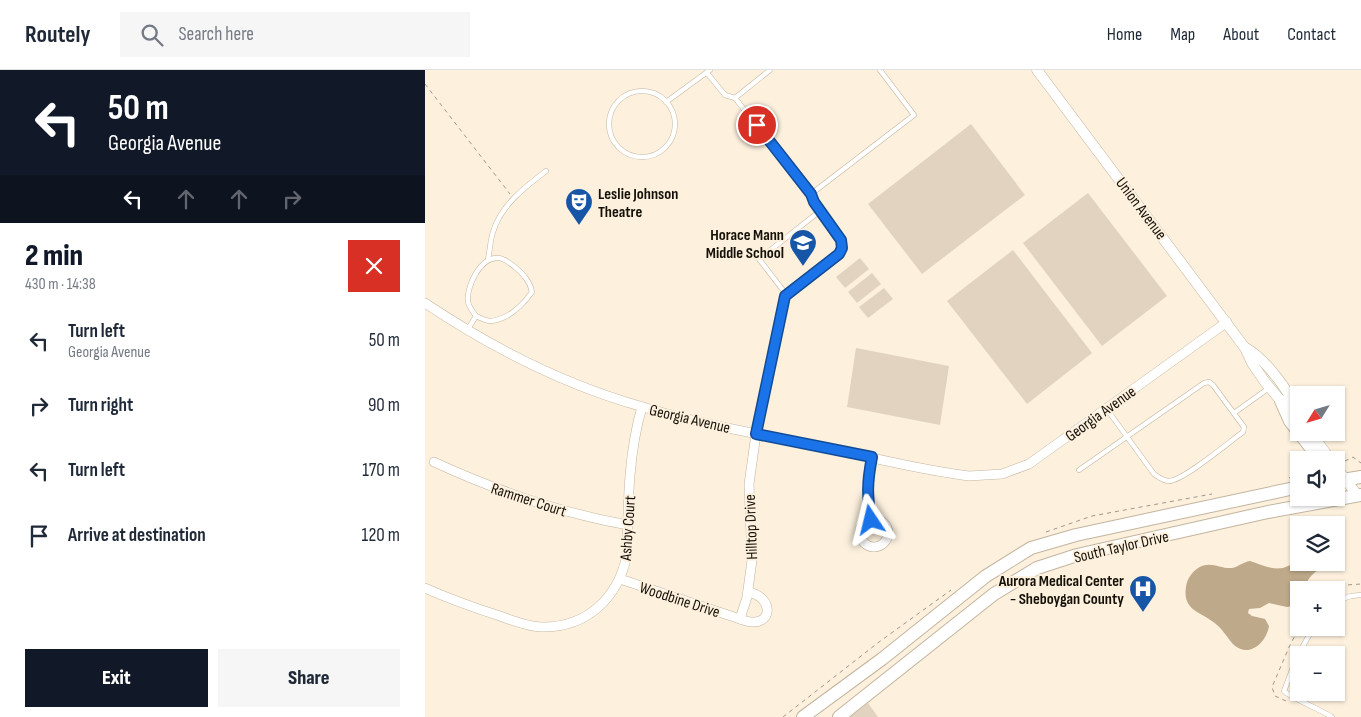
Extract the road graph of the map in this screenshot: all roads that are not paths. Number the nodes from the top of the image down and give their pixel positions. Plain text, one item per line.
1 (770, 70) edge
2 (880, 70) edge
3 (1037, 70) edge
4 (709, 71) edge
5 (735, 98) junction
6 (666, 102) junction
7 (546, 171) dead end
8 (811, 194) junction
9 (820, 211) junction
10 (489, 260) junction
11 (786, 294) junction
12 (425, 303) edge
13 (476, 316) junction
14 (1227, 322) junction
15 (468, 331) junction
16 (1245, 348) junction
17 (1269, 388) junction
18 (1290, 397) edge
19 (1281, 401) junction
20 (642, 407) junction
21 (1106, 408) junction
22 (1290, 411) edge
23 (1234, 413) junction
24 (756, 434) junction
25 (1127, 436) junction
26 (1312, 451) edge
27 (872, 457) junction
28 (434, 462) dead end
29 (1079, 470) dead end
30 (1361, 477) edge
31 (1345, 479) edge
32 (1345, 484) edge
33 (1290, 489) edge
34 (1360, 497) edge
35 (871, 520) dead end
36 (628, 525) junction
37 (620, 579) junction
38 (425, 588) edge
39 (748, 592) junction
40 (1361, 595) edge
41 (1345, 598) edge
42 (740, 619) junction
43 (1309, 636) edge
44 (803, 717) edge
45 (839, 717) edge
46 (1332, 717) edge

1 - 5 lane
2 - 8 lane
3 - 14 street, Union Avenue
4 - 5 lane
4 - 6 lane
5 - 8 lane
6 - 6 lane
7 - 10 lane
8 - 9 lane
9 - 11 lane
9 - 11 lane
10 - 13 lane
10 - 13 lane
11 - 24 lane
12 - 15 street, Georgia Avenue
13 - 15 lane
14 - 16 street, Union Avenue
14 - 21 street, Georgia Avenue
15 - 20 street, Georgia Avenue
16 - 17 street, Union Avenue
16 - 18 street, Union Avenue
17 - 19 street, Union Avenue
17 - 23 lane
19 - 22 street, Union Avenue
19 - 26 main road
20 - 24 street, Georgia Avenue
20 - 36 street, Ashby Court
21 - 25 lane
21 - 27 street, Georgia Avenue
23 - 25 lane
23 - 25 lane
24 - 27 street, Georgia Avenue
24 - 39 street, Hilltop Drive
25 - 29 lane
27 - 35 street
28 - 36 street, Rammer Court
30 - 31 main road
32 - 34 street
33 - 44 main road, South Taylor Drive
34 - 45 main road, South Taylor Drive
36 - 37 street, Ashby Court
37 - 38 street, Ashby Court
37 - 42 street, Woodbine Drive
39 - 42 street, Hilltop Drive
39 - 42 street
40 - 41 lane
43 - 46 lane

